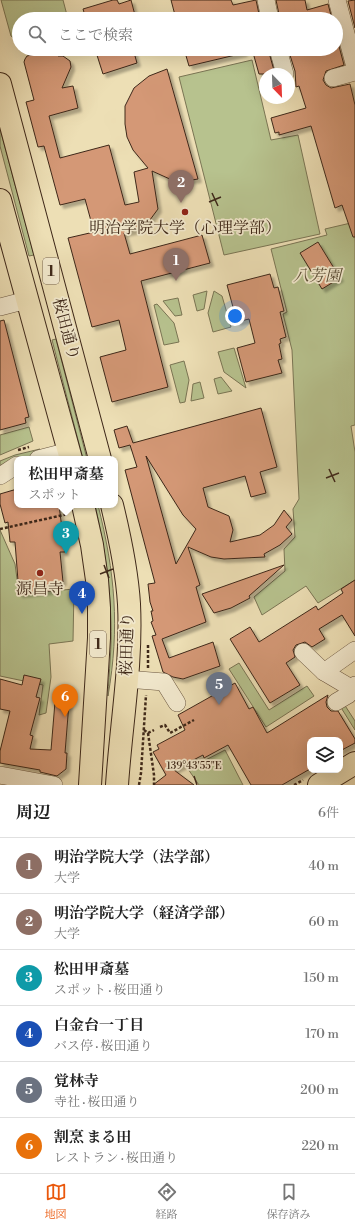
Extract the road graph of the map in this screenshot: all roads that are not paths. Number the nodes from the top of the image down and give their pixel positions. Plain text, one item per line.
1 (266, 0) edge
2 (337, 0) edge
3 (269, 12) edge
4 (340, 12) edge
5 (343, 22) edge
6 (280, 56) edge
7 (355, 67) edge
8 (283, 68) edge
9 (355, 72) edge
10 (333, 78) dead end
11 (0, 84) edge
12 (0, 200) edge
13 (27, 300) junction
14 (0, 307) edge
15 (65, 326) junction
16 (36, 334) junction
17 (37, 452) edge
18 (70, 455) edge
19 (99, 456) edge
20 (14, 460) edge
21 (0, 476) edge
22 (113, 508) edge
23 (77, 509) edge
24 (355, 650) edge
25 (303, 652) dead end
26 (324, 672) junction
27 (126, 679) junction
28 (354, 689) edge
29 (336, 702) dead end
30 (177, 703) dead end
31 (355, 763) edge
32 (0, 775) edge
33 (54, 785) edge
34 (90, 785) edge
35 (131, 785) edge
36 (319, 785) edge

1 - 3 street
2 - 4 street
5 - 7 street
6 - 8 street
9 - 10 street
11 - 15 main road, 桜田通り / 1
12 - 13 main road, 桜田通り / 1
13 - 14 street
13 - 16 main road, 桜田通り / 1
15 - 16 main road
15 - 19 main road, 桜田通り / 1
16 - 18 main road, 桜田通り / 1
17 - 18 street
20 - 21 street
22 - 27 main road, 桜田通り / 1
23 - 34 main road, 桜田通り / 1
24 - 26 street
25 - 26 street
26 - 28 street
27 - 30 street
27 - 35 main road, 桜田通り / 1
28 - 29 street
31 - 36 main road
32 - 33 street

